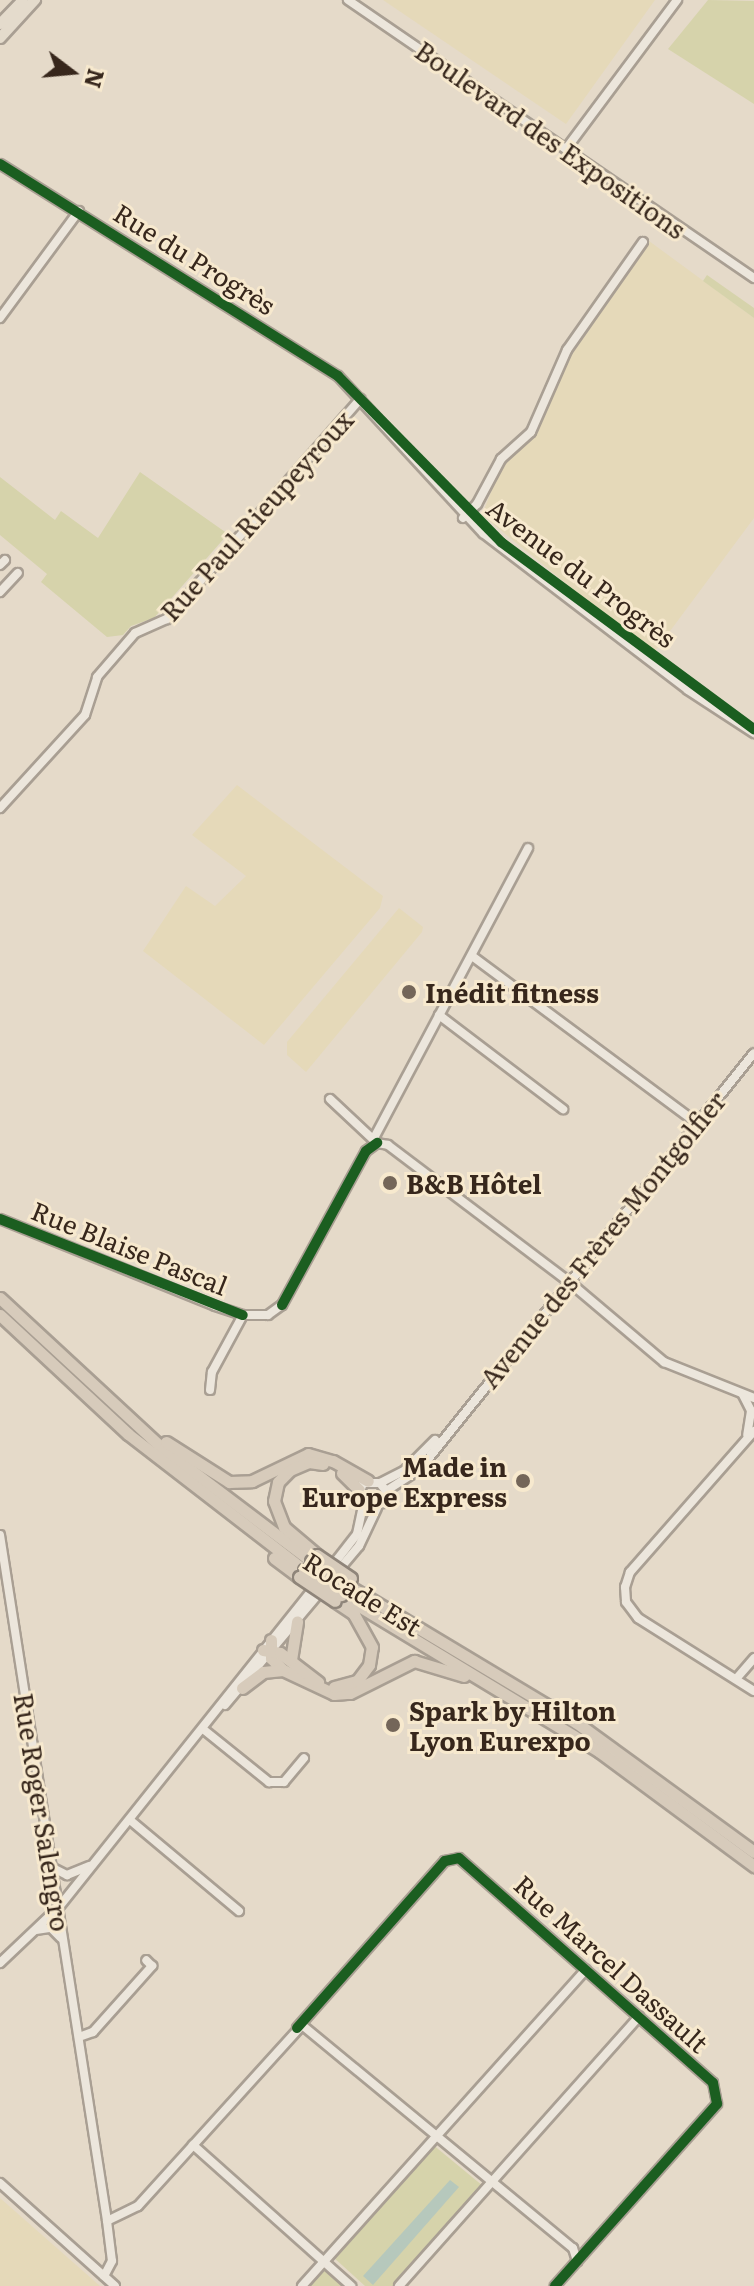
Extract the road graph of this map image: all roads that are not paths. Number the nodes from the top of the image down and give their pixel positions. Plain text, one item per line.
1 (23, 0) edge
2 (35, 0) edge
3 (348, 0) edge
4 (677, 0) edge
5 (0, 24) edge
6 (0, 38) edge
7 (566, 149) junction
8 (0, 164) edge
9 (79, 211) junction
10 (643, 242) dead end
11 (754, 278) edge
12 (0, 318) edge
13 (360, 399) junction
14 (464, 518) junction
15 (18, 573) dead end
16 (0, 592) edge
17 (754, 733) edge
18 (0, 808) edge
19 (528, 848) dead end
20 (472, 956) junction
21 (439, 1015) junction
22 (754, 1053) edge
23 (330, 1099) dead end
24 (563, 1109) dead end
25 (697, 1123) junction
26 (376, 1139) junction
27 (0, 1219) edge
28 (568, 1281) junction
29 (0, 1298) edge
30 (0, 1315) edge
31 (243, 1315) junction
32 (210, 1390) dead end
33 (741, 1394) junction
34 (101, 1395) junction
35 (753, 1398) edge
36 (450, 1425) junction
37 (754, 1431) edge
38 (745, 1440) junction
39 (374, 1482) junction
40 (359, 1490) junction
41 (386, 1491) junction
42 (363, 1505) junction
43 (377, 1508) junction
44 (0, 1535) edge
45 (308, 1566) junction
46 (344, 1590) junction
47 (297, 1621) junction
48 (268, 1647) junction
49 (754, 1658) edge
50 (287, 1665) junction
51 (736, 1679) junction
52 (491, 1684) junction
53 (242, 1688) junction
54 (754, 1691) edge
55 (203, 1729) junction
56 (304, 1758) dead end
57 (130, 1820) junction
58 (714, 1820) junction
59 (754, 1843) edge
60 (731, 1848) junction
61 (754, 1852) edge
62 (96, 1862) junction
63 (754, 1866) edge
64 (53, 1868) junction
65 (754, 1874) edge
66 (59, 1907) junction
67 (239, 1911) dead end
68 (35, 1931) junction
69 (64, 1947) junction
70 (146, 1960) dead end
71 (0, 1963) edge
72 (586, 1970) junction
73 (639, 2017) junction
74 (297, 2028) junction
75 (79, 2037) junction
76 (437, 2137) junction
77 (193, 2145) junction
78 (0, 2183) edge
79 (493, 2183) junction
80 (107, 2221) junction
81 (577, 2261) junction
82 (323, 2262) junction
83 (104, 2276) junction
84 (115, 2286) edge
85 (302, 2286) edge
86 (351, 2286) edge
87 (399, 2286) edge
88 (555, 2286) edge

1 - 5 main road
2 - 6 main road
3 - 7 street, Boulevard des Expositions
4 - 7 street
7 - 11 street, Boulevard des Expositions
8 - 9 street, Rue du Progrès
9 - 12 street
9 - 13 street, Rue du Progrès
10 - 14 street
13 - 14 street, Avenue du Progrès
13 - 18 street, Rue Paul Rieupeyroux
14 - 17 street, Avenue du Progrès
15 - 16 street
19 - 20 street
20 - 21 street
20 - 25 street
21 - 24 street
21 - 26 street
22 - 25 street, Avenue des Frères Montgolfier
23 - 26 street
25 - 28 street, Avenue des Frères Montgolfier
26 - 28 street
26 - 31 street
27 - 31 street, Rue Blaise Pascal
28 - 33 street
28 - 36 street, Avenue des Frères Montgolfier
29 - 34 highway, Rocade Est
30 - 45 highway, Rocade Est
31 - 32 street
33 - 35 street
33 - 38 street
34 - 39 highway
34 - 45 highway, Rocade Est
36 - 39 street, Avenue des Frères Montgolfier
36 - 41 street, Avenue des Frères Montgolfier
37 - 38 street
38 - 51 street
39 - 40 street, Avenue des Frères Montgolfier
39 - 41 street
40 - 42 street
40 - 45 highway
41 - 43 street, Avenue des Frères Montgolfier
42 - 43 street
42 - 48 street, Avenue des Frères Montgolfier
43 - 47 street, Avenue des Frères Montgolfier
44 - 64 street, Rue Roger Salengro
45 - 46 highway, Rocade Est, bridge
45 - 46 highway, bridge
46 - 50 highway
46 - 52 highway, Rocade Est
46 - 58 highway
47 - 48 street, Avenue des Frères Montgolfier
47 - 50 highway
48 - 50 highway
48 - 53 street, Avenue des Frères Montgolfier
48 - 55 street, Avenue des Frères Montgolfier
49 - 51 street
50 - 52 highway
50 - 53 highway
51 - 54 street
52 - 60 highway, Rocade Est
53 - 55 street, Avenue des Frères Montgolfier
55 - 56 street
55 - 57 street, Avenue des Frères Montgolfier
57 - 62 street, Avenue des Frères Montgolfier
57 - 67 street
58 - 59 highway
58 - 61 highway
60 - 63 highway, Rocade Est
60 - 65 highway
62 - 64 street
62 - 66 street, Avenue des Frères Montgolfier
64 - 66 street, Rue Roger Salengro
66 - 68 street, Avenue des Frères Montgolfier
66 - 69 street, Rue Roger Salengro
68 - 69 street, Rue Roger Salengro
68 - 71 street, Avenue des Frères Montgolfier
69 - 75 street, Rue Roger Salengro
70 - 75 street
72 - 73 street, Rue Marcel Dassault
72 - 74 street, Rue Marcel Dassault
72 - 76 street
73 - 79 street
73 - 81 street, Rue Marcel Dassault
74 - 76 street
74 - 77 street, Rue Marcel Dassault
75 - 80 street, Rue Roger Salengro
76 - 79 street
76 - 82 street
77 - 80 street, Rue Marcel Dassault
77 - 82 street
78 - 83 street
79 - 81 street
79 - 87 street
80 - 83 street, Rue Roger Salengro
81 - 88 street, Rue Marcel Dassault
82 - 85 street
82 - 86 street
83 - 84 street

